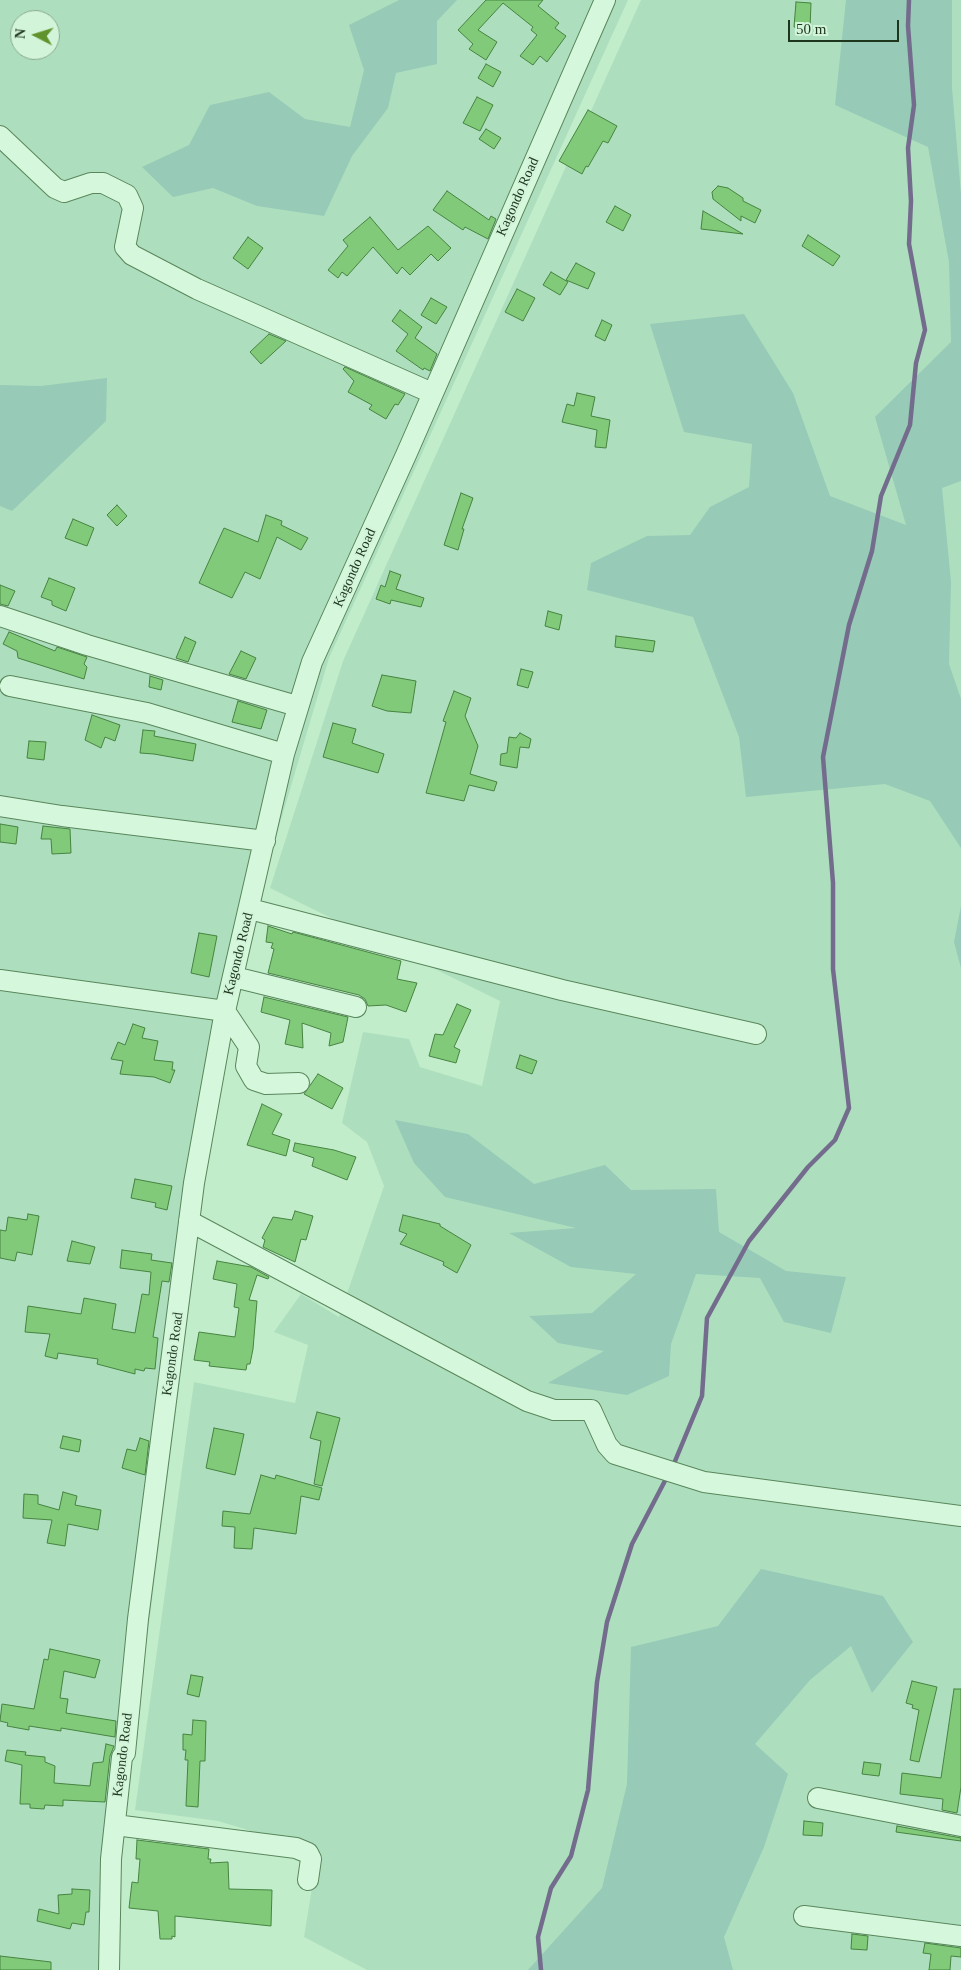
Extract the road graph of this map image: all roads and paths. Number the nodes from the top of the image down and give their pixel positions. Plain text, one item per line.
1 (605, 0) edge
2 (0, 136) edge
3 (432, 393) junction
4 (0, 616) edge
5 (10, 686) dead end
6 (297, 706) junction
7 (284, 754) junction
8 (0, 806) edge
9 (265, 841) junction
10 (250, 909) junction
11 (234, 977) junction
12 (0, 980) edge
13 (356, 1006) dead end
14 (226, 1011) junction
15 (756, 1034) dead end
16 (299, 1083) dead end
17 (189, 1221) junction
18 (961, 1516) edge
19 (818, 1798) dead end
20 (115, 1824) junction
21 (961, 1826) edge
22 (308, 1880) dead end
23 (804, 1916) dead end
24 (961, 1936) edge
25 (109, 1970) edge

1 - 3 street, Kagondo Road
2 - 3 street
3 - 6 street, Kagondo Road
4 - 6 street
5 - 7 street
6 - 7 street, Kagondo Road
7 - 9 street, Kagondo Road
8 - 9 street
9 - 10 street, Kagondo Road
10 - 11 street, Kagondo Road
10 - 15 street
11 - 13 street
11 - 14 street, Kagondo Road
12 - 14 street
14 - 16 street
14 - 17 street, Kagondo Road
17 - 18 street
17 - 20 street, Kagondo Road
19 - 21 street
20 - 22 street
20 - 25 street, Kagondo Road
23 - 24 street

